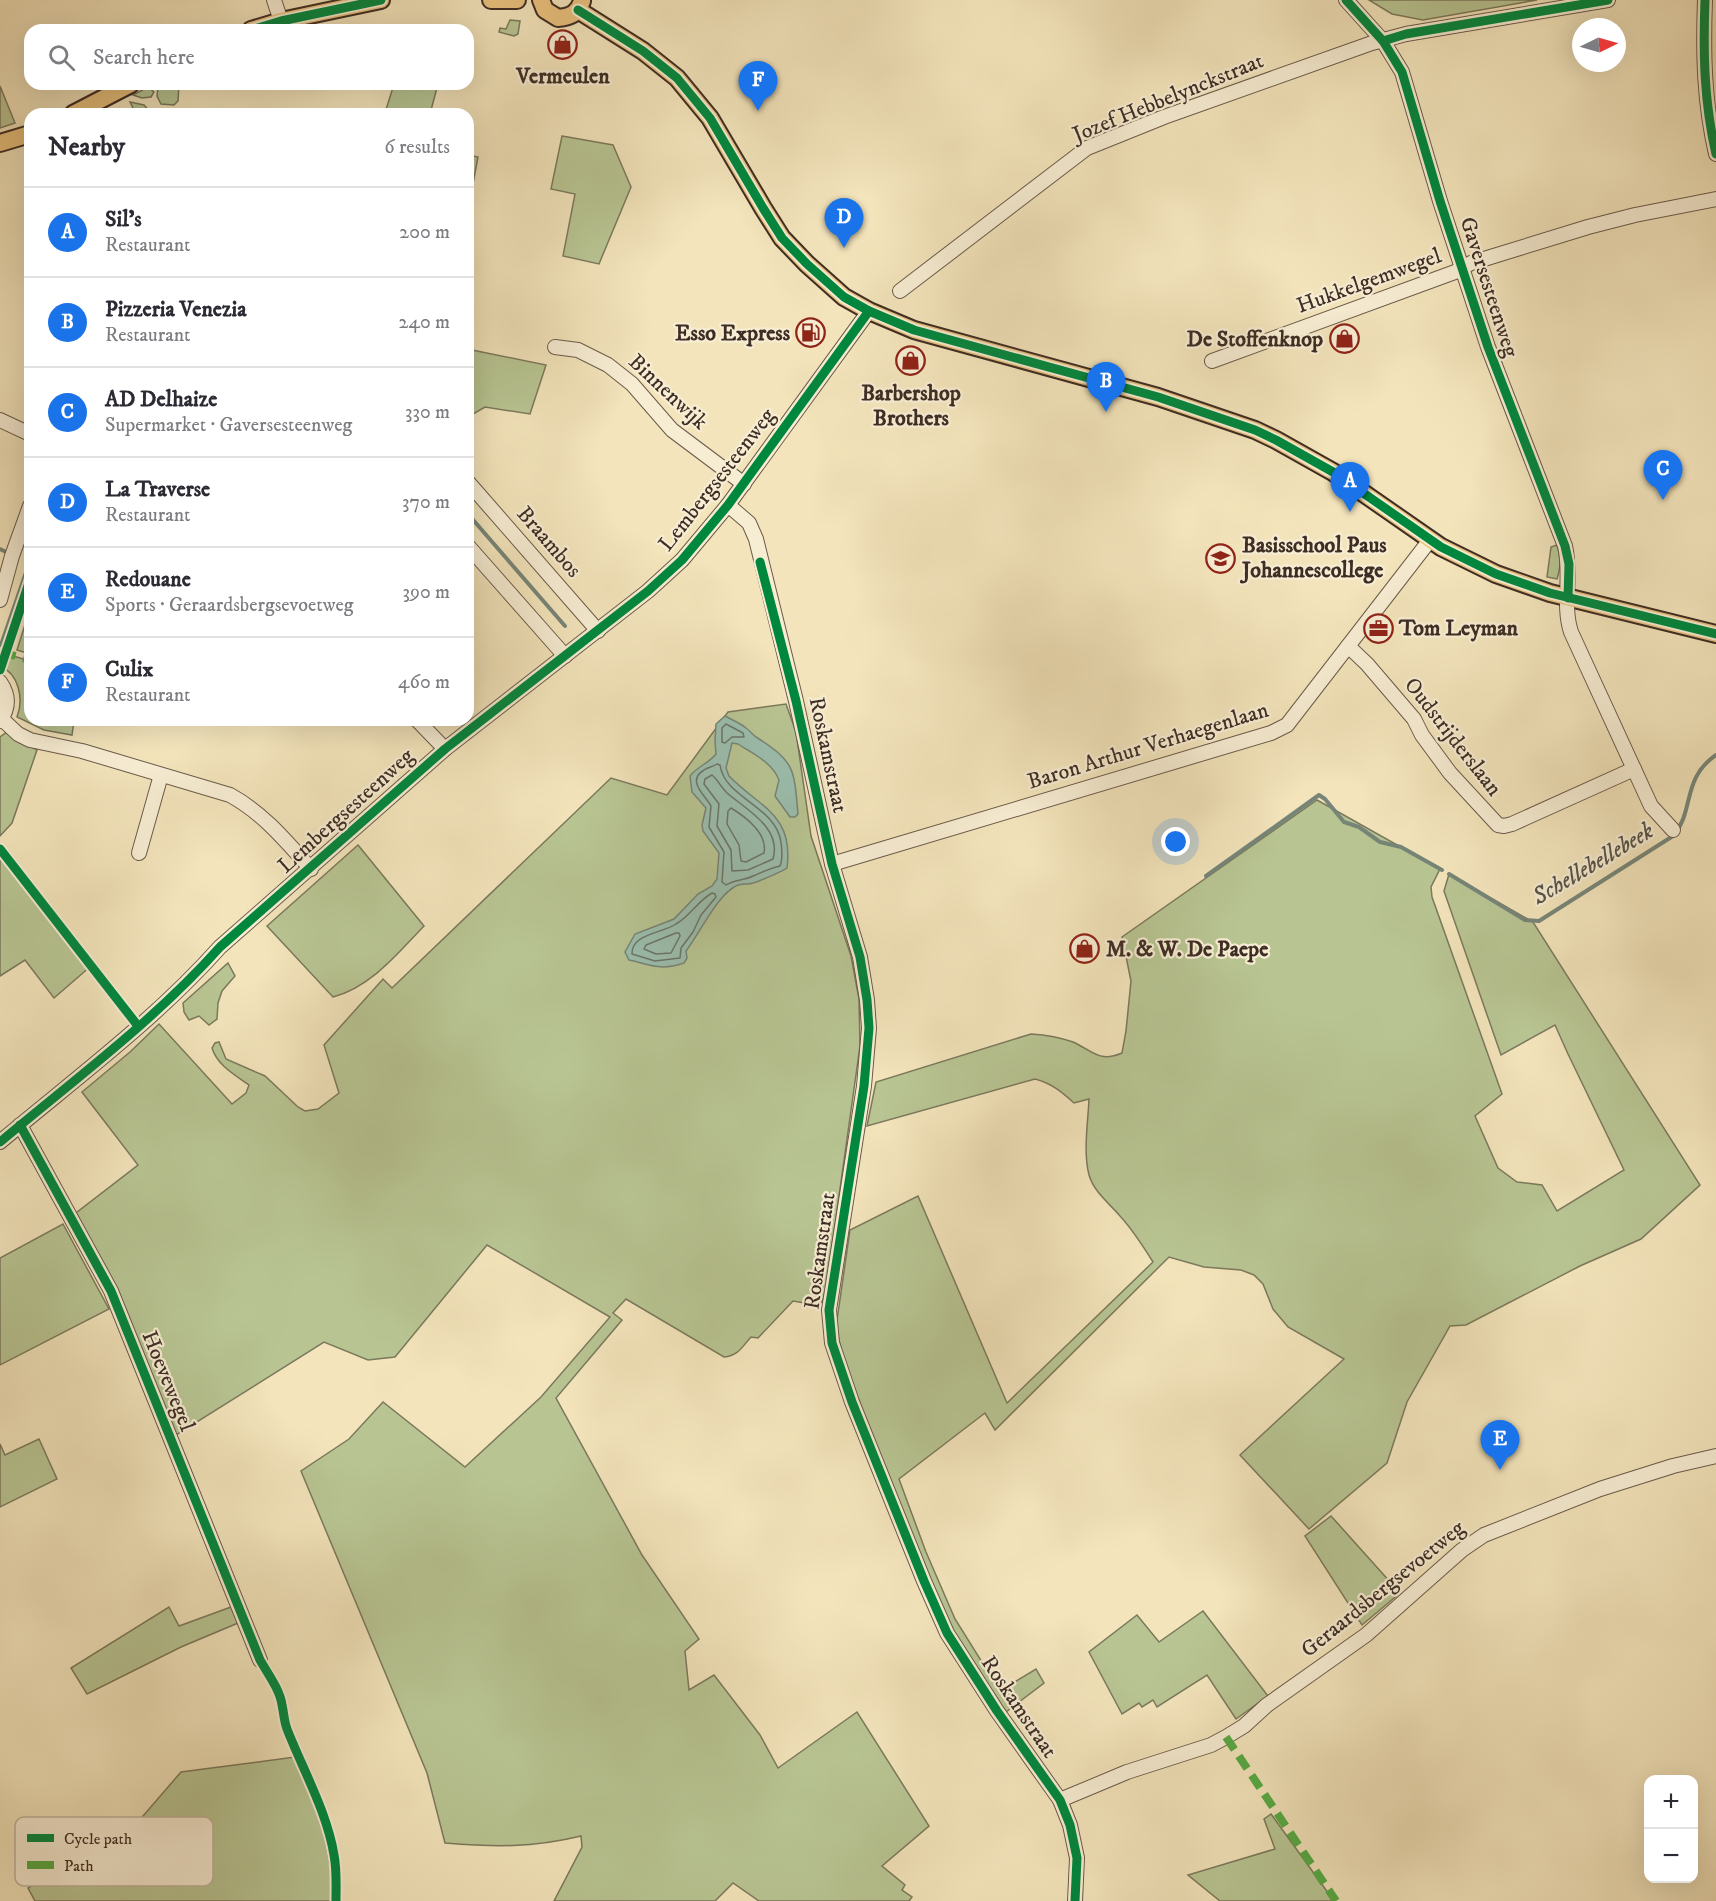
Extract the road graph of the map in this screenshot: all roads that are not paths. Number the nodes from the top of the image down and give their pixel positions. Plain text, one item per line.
1 (274, 0) edge
2 (381, 0) edge
3 (491, 0) edge
4 (517, 0) edge
5 (541, 0) edge
6 (1346, 0) edge
7 (1608, 0) edge
8 (1705, 0) edge
9 (580, 5) edge
10 (281, 21) junction
11 (271, 24) edge
12 (1383, 40) junction
13 (119, 90) edge
14 (85, 108) edge
15 (24, 136) edge
16 (0, 143) edge
17 (1716, 153) edge
18 (1716, 199) edge
19 (1461, 268) junction
20 (900, 291) dead end
21 (869, 311) junction
22 (555, 347) dead end
23 (1212, 361) dead end
24 (0, 420) edge
25 (24, 431) edge
26 (744, 484) junction
27 (474, 489) edge
28 (728, 506) junction
29 (24, 523) edge
30 (1430, 540) junction
31 (474, 553) edge
32 (1568, 598) junction
33 (0, 600) edge
34 (598, 631) junction
35 (1716, 634) edge
36 (1348, 646) junction
37 (566, 656) junction
38 (0, 682) edge
39 (1, 720) edge
40 (423, 726) edge
41 (445, 749) junction
42 (1634, 769) junction
43 (161, 775) junction
44 (1673, 830) dead end
45 (140, 853) dead end
46 (832, 864) junction
47 (311, 869) junction
48 (20, 1125) junction
49 (0, 1142) edge
50 (1716, 1456) edge
51 (260, 1660) dead end
52 (1060, 1800) junction
53 (1075, 1901) edge

1 - 10 street
2 - 10 main road
3 - 4 main road
5 - 9 main road
6 - 12 street, Gaversesteenweg
7 - 12 street, Jozef Hebbelynckstraat
8 - 17 street
9 - 21 main road
10 - 11 main road
12 - 19 street, Gaversesteenweg
12 - 20 street, Jozef Hebbelynckstraat
13 - 14 main road
15 - 16 main road
18 - 19 street, Hukkelgemwegel
19 - 23 street, Hukkelgemwegel
19 - 32 street, Gaversesteenweg
21 - 26 street, Lembergsesteenweg
21 - 30 main road
22 - 26 street, Binnenwijk
24 - 25 street
26 - 28 street, Lembergsesteenweg
27 - 34 street, Braambos
28 - 34 street, Lembergsesteenweg
28 - 46 street, Roskamstraat
29 - 33 street
30 - 32 main road
30 - 36 street, Baron Arthur Verhaegenlaan
31 - 37 street
32 - 35 main road
32 - 42 street, Gaversesteenweg
34 - 37 street, Lembergsesteenweg
36 - 42 street, Oudstrijderslaan
36 - 46 street, Baron Arthur Verhaegenlaan
37 - 41 street, Lembergsesteenweg
38 - 39 street
39 - 43 street
40 - 41 street
41 - 47 street, Lembergsesteenweg
42 - 44 street, Gaversesteenweg
43 - 45 street
43 - 47 street
46 - 52 street, Roskamstraat
47 - 48 street, Lembergsesteenweg
48 - 49 street, Lembergsesteenweg
48 - 51 street, Hoevewegel
50 - 52 street, Geraardsbergsevoetweg
52 - 53 street, Roskamstraat

